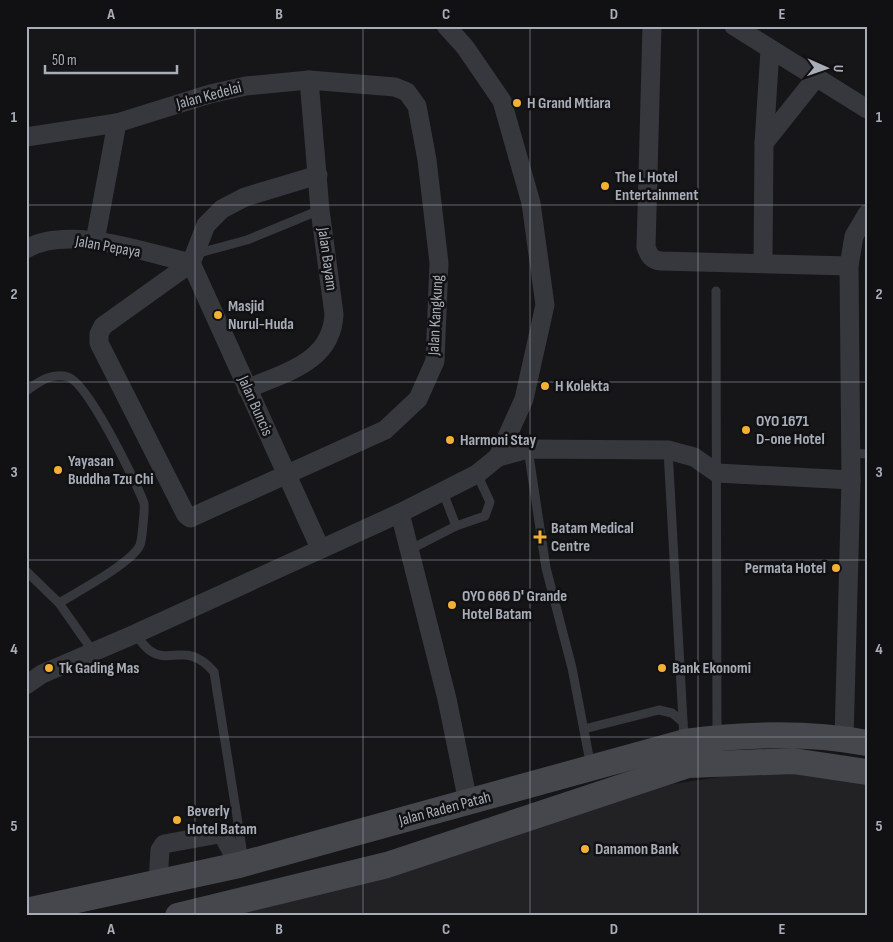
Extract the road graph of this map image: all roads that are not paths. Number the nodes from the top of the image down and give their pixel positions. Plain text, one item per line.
1 (446, 26) edge
2 (652, 26) edge
3 (734, 26) edge
4 (770, 50) junction
5 (815, 79) junction
6 (309, 80) junction
7 (395, 87) joint
8 (867, 109) edge
9 (117, 123) junction
10 (26, 137) edge
11 (764, 143) junction
12 (318, 175) junction
13 (320, 210) junction
14 (867, 214) edge
15 (95, 241) junction
16 (26, 249) edge
17 (193, 259) junction
18 (763, 263) junction
19 (849, 266) junction
20 (716, 291) dead end
21 (247, 389) junction
22 (26, 391) edge
23 (528, 449) junction
24 (668, 450) junction
25 (859, 453) edge
26 (498, 457) junction
27 (717, 473) junction
28 (477, 474) junction
29 (287, 476) junction
30 (851, 480) junction
31 (442, 492) junction
32 (400, 513) junction
33 (456, 526) junction
34 (320, 548) junction
35 (411, 549) junction
36 (26, 571) edge
37 (59, 603) junction
38 (135, 634) junction
39 (94, 653) junction
40 (26, 665) edge
41 (42, 674) junction
42 (26, 685) edge
43 (584, 729) junction
44 (684, 732) junction
45 (717, 738) junction
46 (855, 741) edge
47 (592, 769) junction
48 (867, 772) edge
49 (468, 802) junction
50 (242, 864) junction
51 (158, 882) junction
52 (34, 911) edge
53 (178, 916) edge

1 - 26 street
2 - 18 street
3 - 4 street
4 - 5 street
4 - 11 street
5 - 8 street
5 - 11 street
6 - 7 street, Jalan Kedelai
6 - 9 street, Jalan Kedelai
6 - 12 street, Jalan Bayam
7 - 29 street, Jalan Kangkung
9 - 10 street, Jalan Kedelai
9 - 15 street
11 - 18 street
12 - 13 street, Jalan Bayam
12 - 17 street
13 - 17 lane
13 - 21 street, Jalan Bayam
14 - 19 street
15 - 16 street, Jalan Pepaya
15 - 17 street, Jalan Pepaya
17 - 21 street, Jalan Buncis
17 - 29 street, Jalan Kangkung
18 - 19 street
19 - 25 street
20 - 27 lane
21 - 29 street, Jalan Buncis
22 - 37 lane
23 - 24 street
23 - 26 street
23 - 43 lane
24 - 27 street
24 - 44 lane
25 - 30 street
26 - 28 street
27 - 30 street
27 - 45 lane
28 - 31 street
28 - 33 lane
29 - 34 street, Jalan Buncis
30 - 46 street
31 - 32 street
31 - 33 lane
32 - 34 street
32 - 35 street
33 - 35 lane
34 - 38 street
35 - 49 street
36 - 37 lane
37 - 39 lane
38 - 39 street
38 - 50 lane
39 - 41 street
40 - 41 street
41 - 42 street
43 - 44 lane
43 - 47 lane
44 - 45 main road, Jalan Raden Patah
44 - 47 main road, Jalan Raden Patah
45 - 46 main road, Jalan Raden Patah
47 - 49 main road, Jalan Raden Patah
48 - 53 main road, Jalan Raden Patah
49 - 50 main road, Jalan Raden Patah
50 - 51 main road, Jalan Raden Patah
50 - 51 street
51 - 52 main road, Jalan Raden Patah

